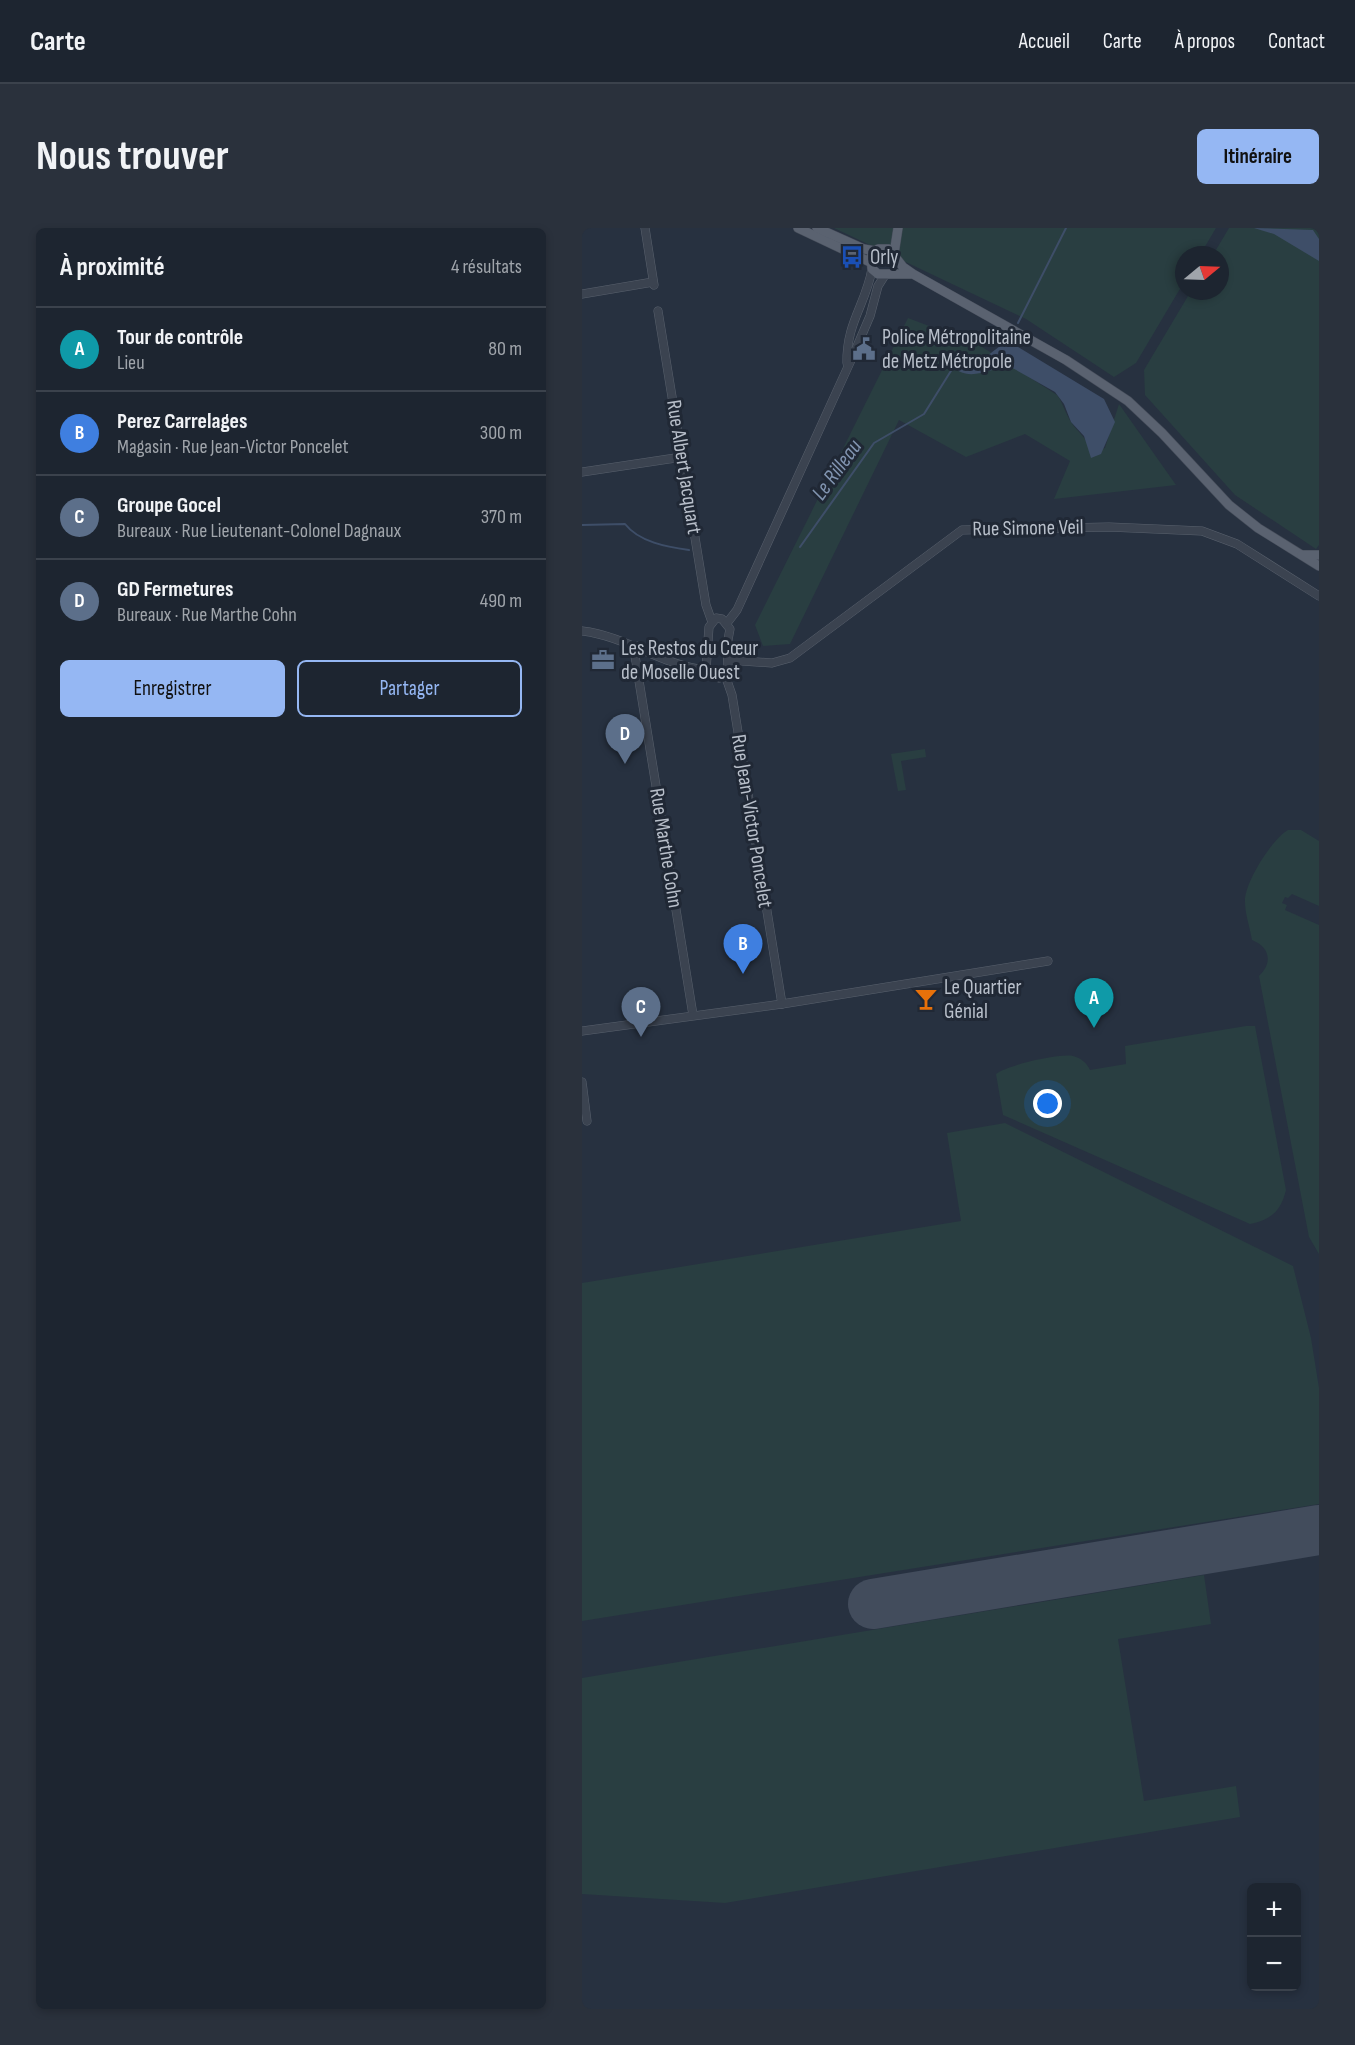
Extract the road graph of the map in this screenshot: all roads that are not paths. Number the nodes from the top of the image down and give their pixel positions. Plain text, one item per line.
1 (645, 228) edge
2 (798, 228) edge
3 (817, 228) edge
4 (897, 231) edge
5 (879, 250) junction
6 (896, 257) junction
7 (871, 265) junction
8 (889, 274) junction
9 (913, 274) junction
10 (582, 294) edge
11 (658, 311) dead end
12 (851, 323) junction
13 (864, 329) junction
14 (847, 363) junction
15 (682, 457) junction
16 (582, 472) edge
17 (1300, 555) junction
18 (1319, 555) edge
19 (1319, 566) edge
20 (1319, 596) edge
21 (712, 622) junction
22 (727, 623) junction
23 (582, 631) edge
24 (638, 646) junction
25 (728, 660) junction
26 (706, 670) junction
27 (725, 675) junction
28 (1048, 961) dead end
29 (782, 1004) junction
30 (693, 1015) junction
31 (582, 1031) edge
32 (582, 1082) edge
33 (587, 1121) dead end

1 - 10 street
2 - 7 main road
3 - 5 main road
4 - 5 main road
4 - 6 main road
5 - 6 main road
5 - 7 main road
6 - 8 main road
6 - 9 main road
7 - 8 main road
7 - 12 street
8 - 9 main road
8 - 13 street
9 - 17 main road
11 - 15 street, Rue Albert Jacquart
12 - 13 street
12 - 14 street
13 - 14 street
14 - 22 street
15 - 16 street
15 - 21 street, Rue Albert Jacquart
17 - 18 main road
17 - 19 main road
20 - 25 street, Rue Simone Veil
21 - 22 street
21 - 26 street
22 - 25 street
23 - 24 street
24 - 26 street
24 - 30 street, Rue Marthe Cohn
25 - 27 street
26 - 27 street
27 - 29 street, Rue Jean-Victor Poncelet
28 - 29 street
29 - 30 street
30 - 31 street
32 - 33 street

